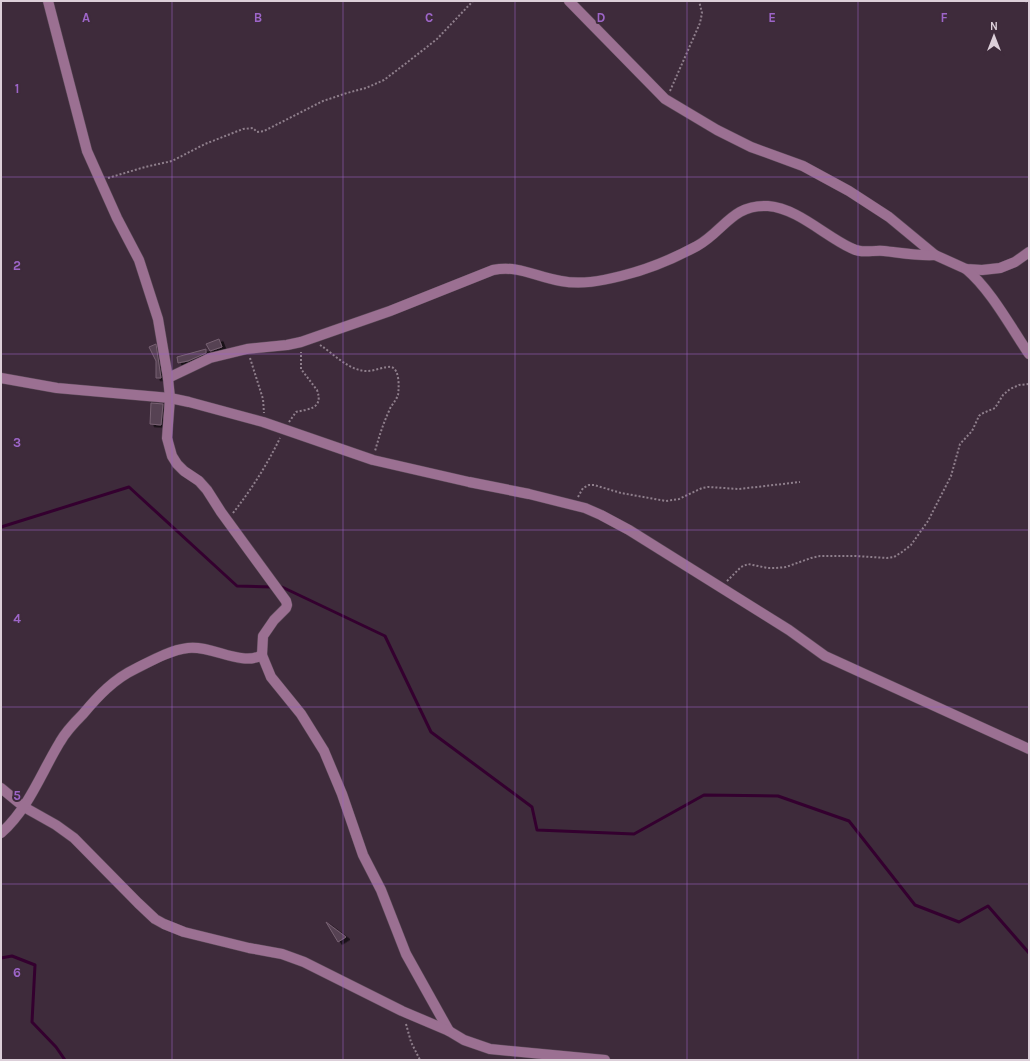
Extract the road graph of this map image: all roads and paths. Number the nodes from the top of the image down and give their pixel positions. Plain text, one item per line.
1 (48, 1) edge
2 (473, 1) edge
3 (569, 1) edge
4 (699, 1) edge
5 (1025, 1) edge
6 (1029, 2) edge
7 (665, 99) junction
8 (100, 181) junction
9 (1029, 252) edge
10 (935, 255) junction
11 (966, 269) junction
12 (304, 340) junction
13 (247, 349) junction
14 (1029, 354) edge
15 (1, 378) edge
16 (168, 378) junction
17 (1029, 384) edge
18 (170, 398) junction
19 (263, 422) junction
20 (285, 430) junction
21 (373, 460) junction
22 (800, 482) dead end
23 (574, 506) junction
24 (227, 521) junction
25 (721, 588) junction
26 (262, 655) junction
27 (1029, 749) edge
28 (1, 788) edge
29 (24, 807) junction
30 (1, 833) edge
31 (402, 1011) junction
32 (449, 1031) junction
33 (420, 1060) edge
34 (605, 1060) edge

1 - 8 street
2 - 8 path
3 - 7 street
4 - 7 path
5 - 6 path
7 - 10 street
8 - 16 street
9 - 11 street
10 - 11 street
10 - 12 street
11 - 14 street
12 - 13 street
12 - 20 path
12 - 21 path
13 - 16 street
13 - 19 path
15 - 18 street
16 - 18 street
17 - 25 path
18 - 19 street
18 - 24 street
19 - 20 street
20 - 21 street
20 - 24 path
21 - 23 street
22 - 23 path
23 - 25 street
24 - 26 street
25 - 27 street
26 - 29 street
26 - 32 street
28 - 29 street
29 - 30 street
29 - 31 street
31 - 32 street
31 - 33 path
32 - 34 street

